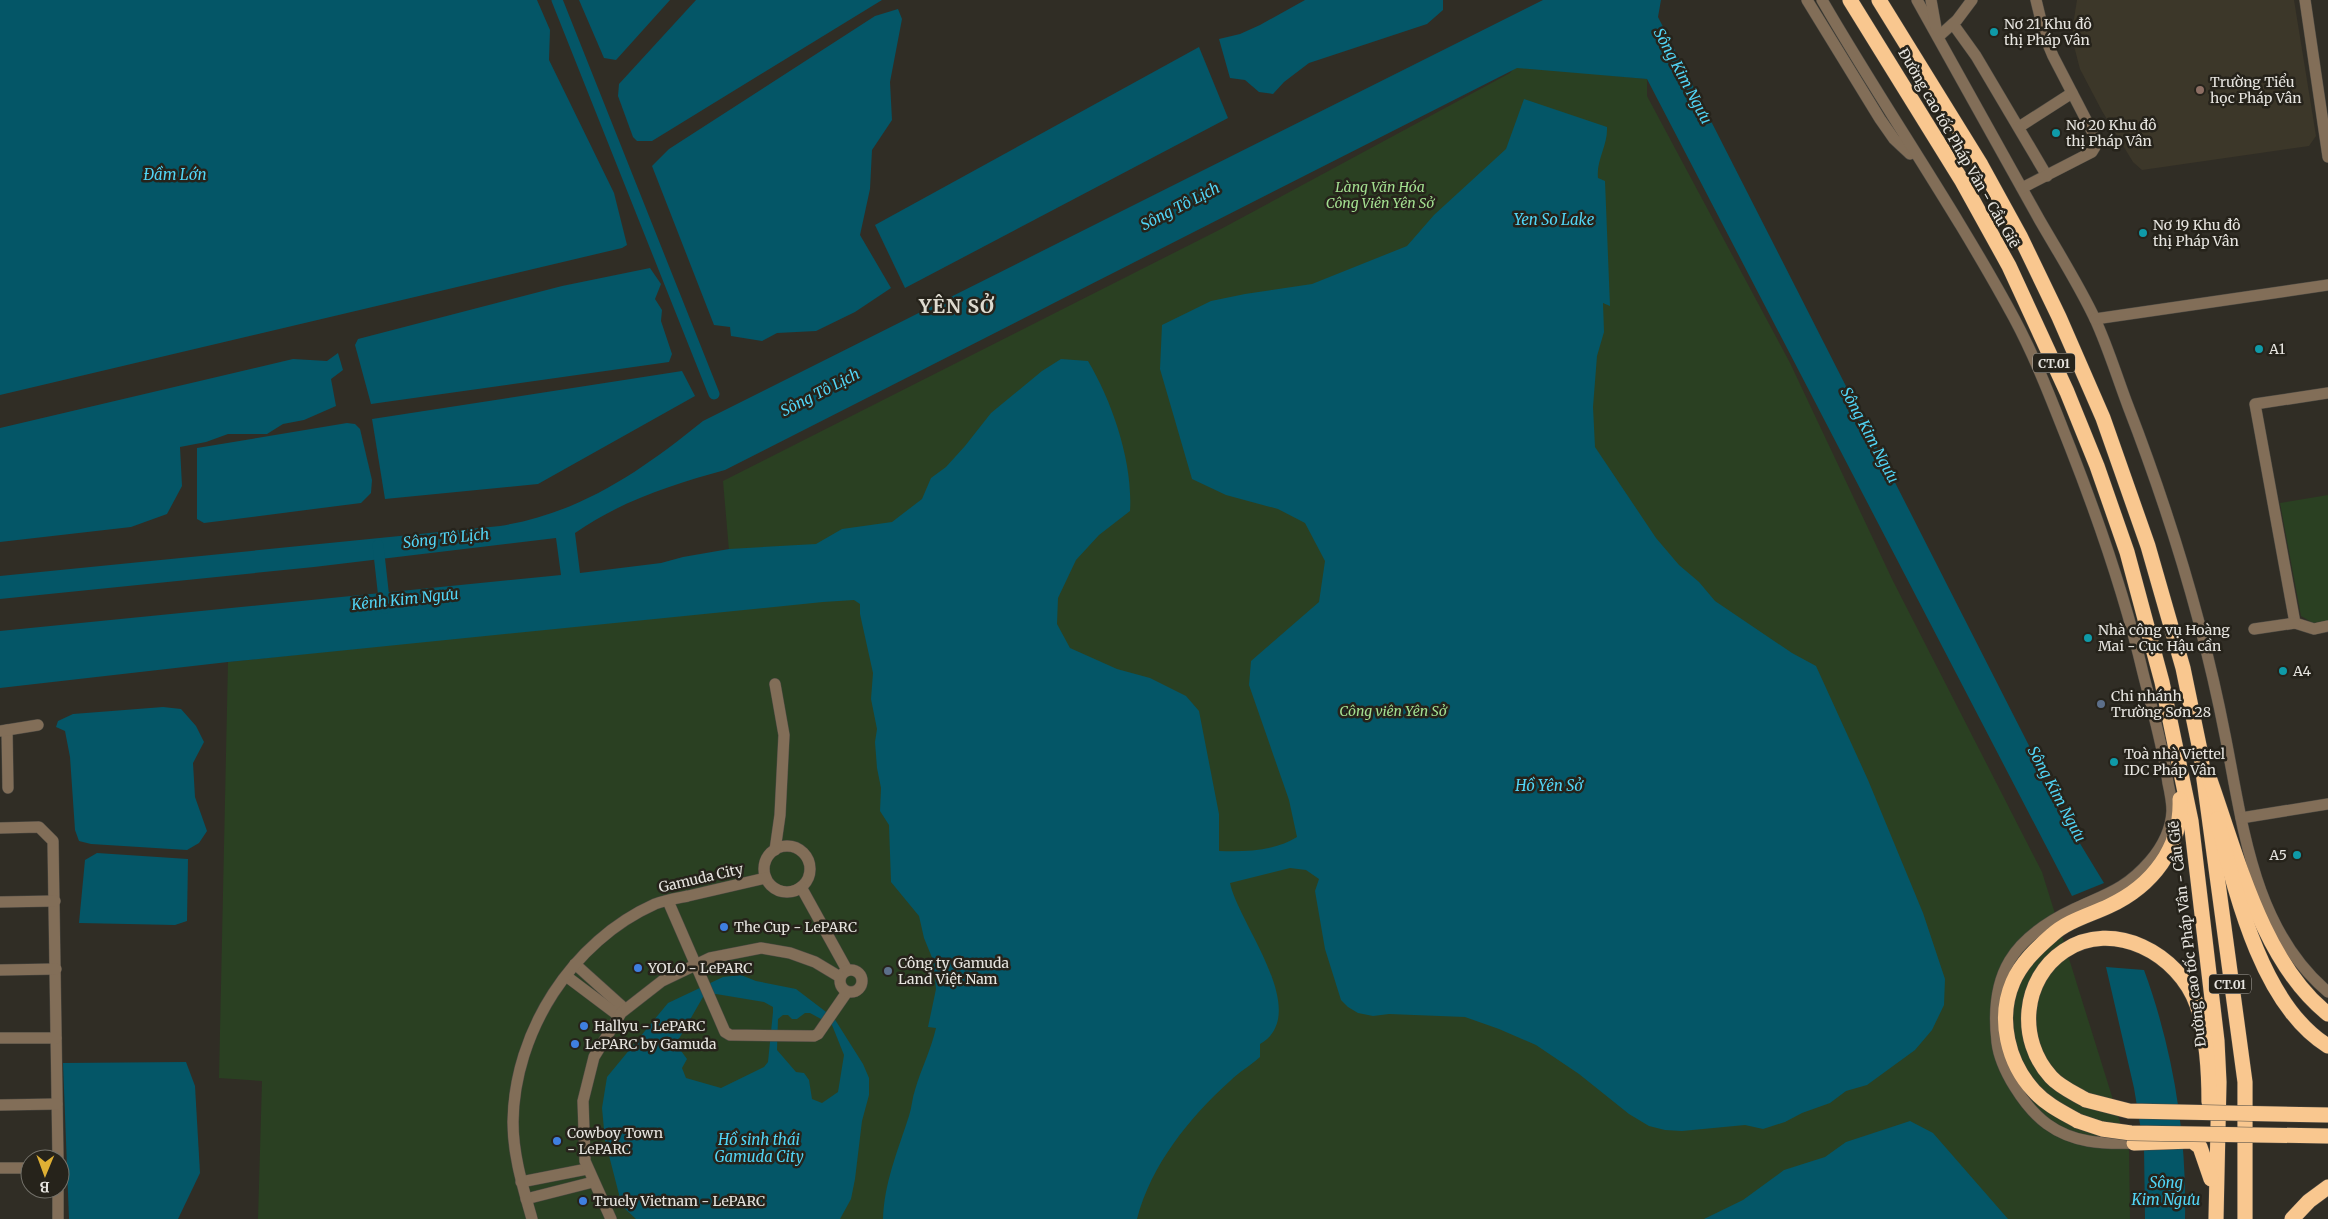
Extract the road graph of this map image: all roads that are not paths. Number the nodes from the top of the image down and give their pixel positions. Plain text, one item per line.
1 (1807, 0) edge
2 (1822, 0) edge
3 (1850, 0) edge
4 (1879, 0) edge
5 (1917, 0) edge
6 (1931, 0) edge
7 (1972, 0) edge
8 (2036, 0) edge
9 (2305, 0) edge
10 (1953, 24) junction
11 (1938, 37) junction
12 (2072, 93) junction
13 (2018, 127) junction
14 (2328, 153) edge
15 (1920, 162) junction
16 (2047, 176) junction
17 (2022, 188) junction
18 (2328, 285) edge
19 (2095, 319) junction
20 (2328, 392) edge
21 (2295, 622) junction
22 (2328, 626) edge
23 (2254, 629) dead end
24 (775, 684) dead end
25 (38, 725) dead end
26 (4, 731) edge
27 (2200, 750) junction
28 (2178, 760) junction
29 (4, 774) edge
30 (8, 788) dead end
31 (2328, 804) edge
32 (2241, 818) junction
33 (0, 828) edge
34 (775, 850) junction
35 (766, 878) junction
36 (801, 888) junction
37 (55, 901) junction
38 (668, 901) junction
39 (0, 902) edge
40 (575, 964) junction
41 (695, 965) junction
42 (56, 969) junction
43 (0, 970) edge
44 (844, 974) junction
45 (566, 976) junction
46 (847, 992) junction
47 (2328, 992) edge
48 (622, 1012) junction
49 (2328, 1014) edge
50 (0, 1038) edge
51 (56, 1038) junction
52 (2328, 1046) edge
53 (57, 1104) junction
54 (0, 1105) edge
55 (2328, 1115) edge
56 (2328, 1136) edge
57 (2137, 1143) joint
58 (58, 1149) edge
59 (0, 1168) edge
60 (20, 1168) edge
61 (587, 1169) junction
62 (2211, 1179) junction
63 (521, 1182) junction
64 (593, 1182) junction
65 (2328, 1187) edge
66 (58, 1199) edge
67 (526, 1199) junction
68 (58, 1219) edge
69 (532, 1219) edge
70 (611, 1219) edge
71 (2216, 1219) edge
72 (2245, 1219) edge
73 (2292, 1219) edge

1 - 15 street
2 - 15 street
3 - 28 highway, Đường cao tốc Pháp Vân - Cầu Giẽ / CT.01
4 - 27 highway, Đường cao tốc Pháp Vân - Cầu Giẽ / CT.01
5 - 11 street
6 - 11 street
7 - 10 street
8 - 12 street
9 - 14 street
10 - 11 street
10 - 13 street
11 - 17 street
12 - 13 street
12 - 16 street
13 - 16 street
15 - 57 street
16 - 17 street
17 - 19 street
18 - 19 street
19 - 32 street
20 - 21 street
21 - 22 street
21 - 23 street
24 - 34 street
25 - 26 street
26 - 29 street
27 - 49 highway
27 - 52 highway
27 - 72 highway, Đường cao tốc Pháp Vân - Cầu Giẽ / CT.01
28 - 56 highway, bridge
28 - 71 highway, Đường cao tốc Pháp Vân - Cầu Giẽ / CT.01
29 - 30 street
31 - 32 street
32 - 47 street
33 - 37 street
34 - 35 street
34 - 36 street
35 - 36 street
35 - 38 street, Gamuda City
36 - 44 street
37 - 39 street
37 - 42 street
38 - 40 street, Gamuda City
38 - 41 street
40 - 45 street, Gamuda City
40 - 48 street
41 - 44 street
41 - 46 street
41 - 48 street
42 - 43 street
42 - 51 street
44 - 46 street
44 - 46 street
45 - 48 street
45 - 63 street, Gamuda City
48 - 61 street
50 - 51 street
51 - 53 street
53 - 54 street
53 - 58 street
55 - 62 highway, bridge
57 - 62 highway
59 - 60 street
61 - 63 street
61 - 64 street
62 - 71 highway
63 - 67 street, Gamuda City
64 - 67 street
64 - 70 street
65 - 73 highway
66 - 68 street
67 - 69 street, Gamuda City

